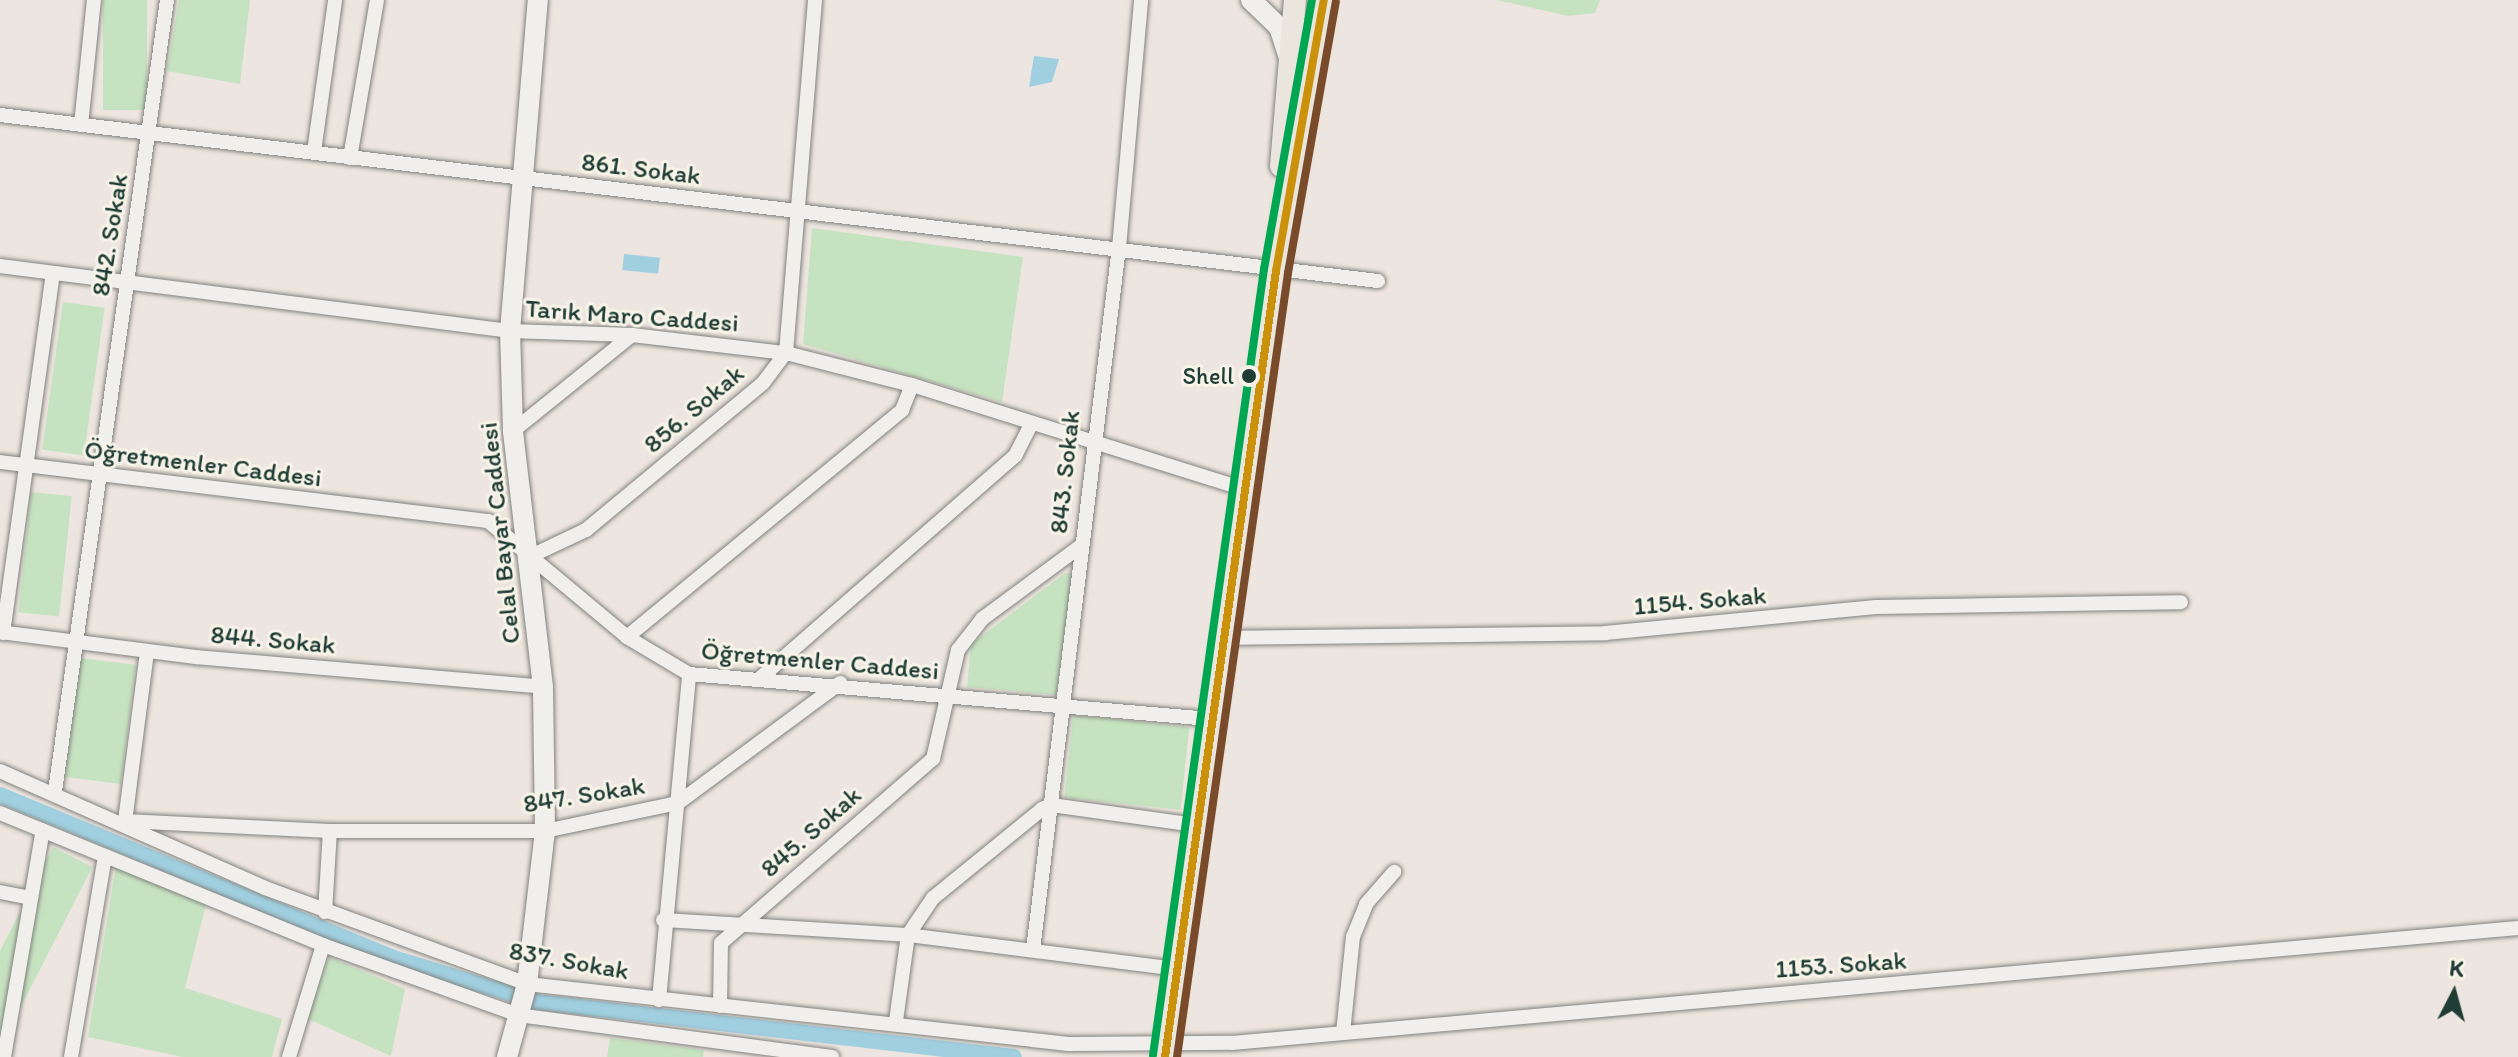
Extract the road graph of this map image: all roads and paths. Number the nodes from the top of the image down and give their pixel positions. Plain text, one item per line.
1 (94, 0) edge
2 (167, 0) edge
3 (335, 0) edge
4 (377, 0) edge
5 (538, 0) edge
6 (815, 0) edge
7 (1141, 0) edge
8 (1251, 0) edge
9 (1259, 0) edge
10 (1295, 2) edge
11 (1324, 4) edge
12 (1290, 59) junction
13 (0, 115) edge
14 (81, 125) junction
15 (150, 130) junction
16 (314, 152) junction
17 (350, 158) junction
18 (524, 178) junction
19 (802, 208) junction
20 (1119, 248) junction
21 (0, 266) edge
22 (1276, 271) junction
23 (53, 274) junction
24 (1378, 281) dead end
25 (126, 285) junction
26 (510, 331) junction
27 (632, 335) junction
28 (786, 353) junction
29 (912, 385) junction
30 (1031, 424) junction
31 (513, 431) junction
32 (1091, 443) junction
33 (0, 462) edge
34 (28, 467) junction
35 (99, 477) junction
36 (1244, 489) junction
37 (1082, 545) junction
38 (531, 556) junction
39 (4, 601) edge
40 (2181, 602) dead end
41 (2, 632) edge
42 (627, 637) junction
43 (1222, 638) junction
44 (73, 643) junction
45 (147, 652) junction
46 (689, 674) junction
47 (758, 680) junction
48 (840, 683) junction
49 (543, 687) junction
50 (945, 696) junction
51 (1063, 704) junction
52 (1210, 719) junction
53 (0, 771) edge
54 (55, 791) junction
55 (678, 803) junction
56 (1051, 805) junction
57 (0, 813) edge
58 (125, 821) junction
59 (1196, 825) junction
60 (43, 830) junction
61 (330, 831) junction
62 (545, 831) junction
63 (105, 856) junction
64 (1394, 872) dead end
65 (0, 892) edge
66 (30, 898) junction
67 (325, 912) junction
68 (663, 920) junction
69 (739, 925) junction
70 (2518, 928) edge
71 (908, 935) junction
72 (323, 945) junction
73 (1033, 950) junction
74 (1177, 969) junction
75 (527, 984) junction
76 (659, 1000) junction
77 (720, 1006) junction
78 (518, 1015) junction
79 (896, 1021) junction
80 (1343, 1033) junction
81 (717, 1049) edge
82 (1166, 1050) edge
83 (767, 1053) edge
84 (4, 1057) edge
85 (71, 1057) edge
86 (289, 1057) edge
87 (507, 1057) edge
88 (832, 1057) edge

1 - 14 street
2 - 15 street, 842. Sokak
3 - 16 street
4 - 17 street
5 - 18 street, Celal Bayar Caddesi
6 - 19 street
7 - 20 street, 843. Sokak
8 - 12 street
9 - 10 street
10 - 11 main road
10 - 12 main road
11 - 22 main road
12 - 22 main road
13 - 14 street, 861. Sokak
14 - 15 street, 861. Sokak
15 - 16 street, 861. Sokak
15 - 25 street, 842. Sokak
16 - 17 street, 861. Sokak
17 - 18 street, 861. Sokak
18 - 19 street, 861. Sokak
18 - 26 street, Celal Bayar Caddesi
19 - 20 street, 861. Sokak
19 - 28 street
20 - 22 street, 861. Sokak
20 - 32 street, 843. Sokak
21 - 23 street, Tarık Maro Caddesi
22 - 24 street, 861. Sokak
22 - 36 main road
23 - 25 street, Tarık Maro Caddesi
23 - 34 street
25 - 26 street, Tarık Maro Caddesi
25 - 35 street, 842. Sokak
26 - 27 street, Tarık Maro Caddesi
26 - 31 street, Celal Bayar Caddesi
27 - 28 street, Tarık Maro Caddesi
27 - 31 street
28 - 29 street, Tarık Maro Caddesi
28 - 38 street, 856. Sokak
29 - 30 street, Tarık Maro Caddesi
29 - 42 street
30 - 32 street, Tarık Maro Caddesi
30 - 47 street
31 - 38 street, Celal Bayar Caddesi
32 - 36 street, Tarık Maro Caddesi
32 - 37 street, 843. Sokak
33 - 34 street, Öğretmenler Caddesi
34 - 35 street, Öğretmenler Caddesi
34 - 39 street
35 - 38 street, Öğretmenler Caddesi
35 - 44 street, 842. Sokak
36 - 43 main road
37 - 50 street, 845. Sokak
37 - 51 street, 843. Sokak
38 - 42 street, Öğretmenler Caddesi
38 - 49 street, Celal Bayar Caddesi
39 - 41 street
40 - 43 street, 1154. Sokak
41 - 44 street, 844. Sokak
42 - 46 street, Öğretmenler Caddesi
43 - 52 main road
44 - 45 street, 844. Sokak
44 - 54 street, 842. Sokak
45 - 49 street, 844. Sokak
45 - 58 street
46 - 47 street, Öğretmenler Caddesi
46 - 55 street
47 - 48 street, Öğretmenler Caddesi
48 - 50 street, Öğretmenler Caddesi
48 - 55 street, 847. Sokak
49 - 62 street, Celal Bayar Caddesi
50 - 51 street, Öğretmenler Caddesi
50 - 69 street, 845. Sokak
51 - 52 street, Öğretmenler Caddesi
51 - 56 street, 843. Sokak
52 - 59 main road
53 - 54 street, 837. Sokak
54 - 58 street, 837. Sokak
55 - 62 street, 847. Sokak
55 - 68 street
56 - 59 street
56 - 71 street
56 - 73 street, 843. Sokak
57 - 60 street
58 - 61 street, 847. Sokak
58 - 67 street, 837. Sokak
59 - 74 main road
60 - 63 street
60 - 66 street
61 - 62 street, 847. Sokak
61 - 67 street
62 - 75 street, Celal Bayar Caddesi
63 - 72 street
63 - 85 street
64 - 80 street
65 - 66 street
66 - 84 street
67 - 75 street, 837. Sokak
68 - 69 street
68 - 76 street
69 - 71 street
69 - 77 street, 845. Sokak
70 - 80 street, 1153. Sokak
71 - 73 street
71 - 79 street
72 - 78 street
72 - 86 street
73 - 74 street
74 - 82 main road
75 - 76 street, 837. Sokak
75 - 78 street, Celal Bayar Caddesi
76 - 77 street, 837. Sokak
77 - 79 street, 837. Sokak
78 - 81 street
78 - 87 street, Celal Bayar Caddesi
79 - 82 street, 837. Sokak
80 - 82 street, 1153. Sokak
81 - 83 street
83 - 88 street

